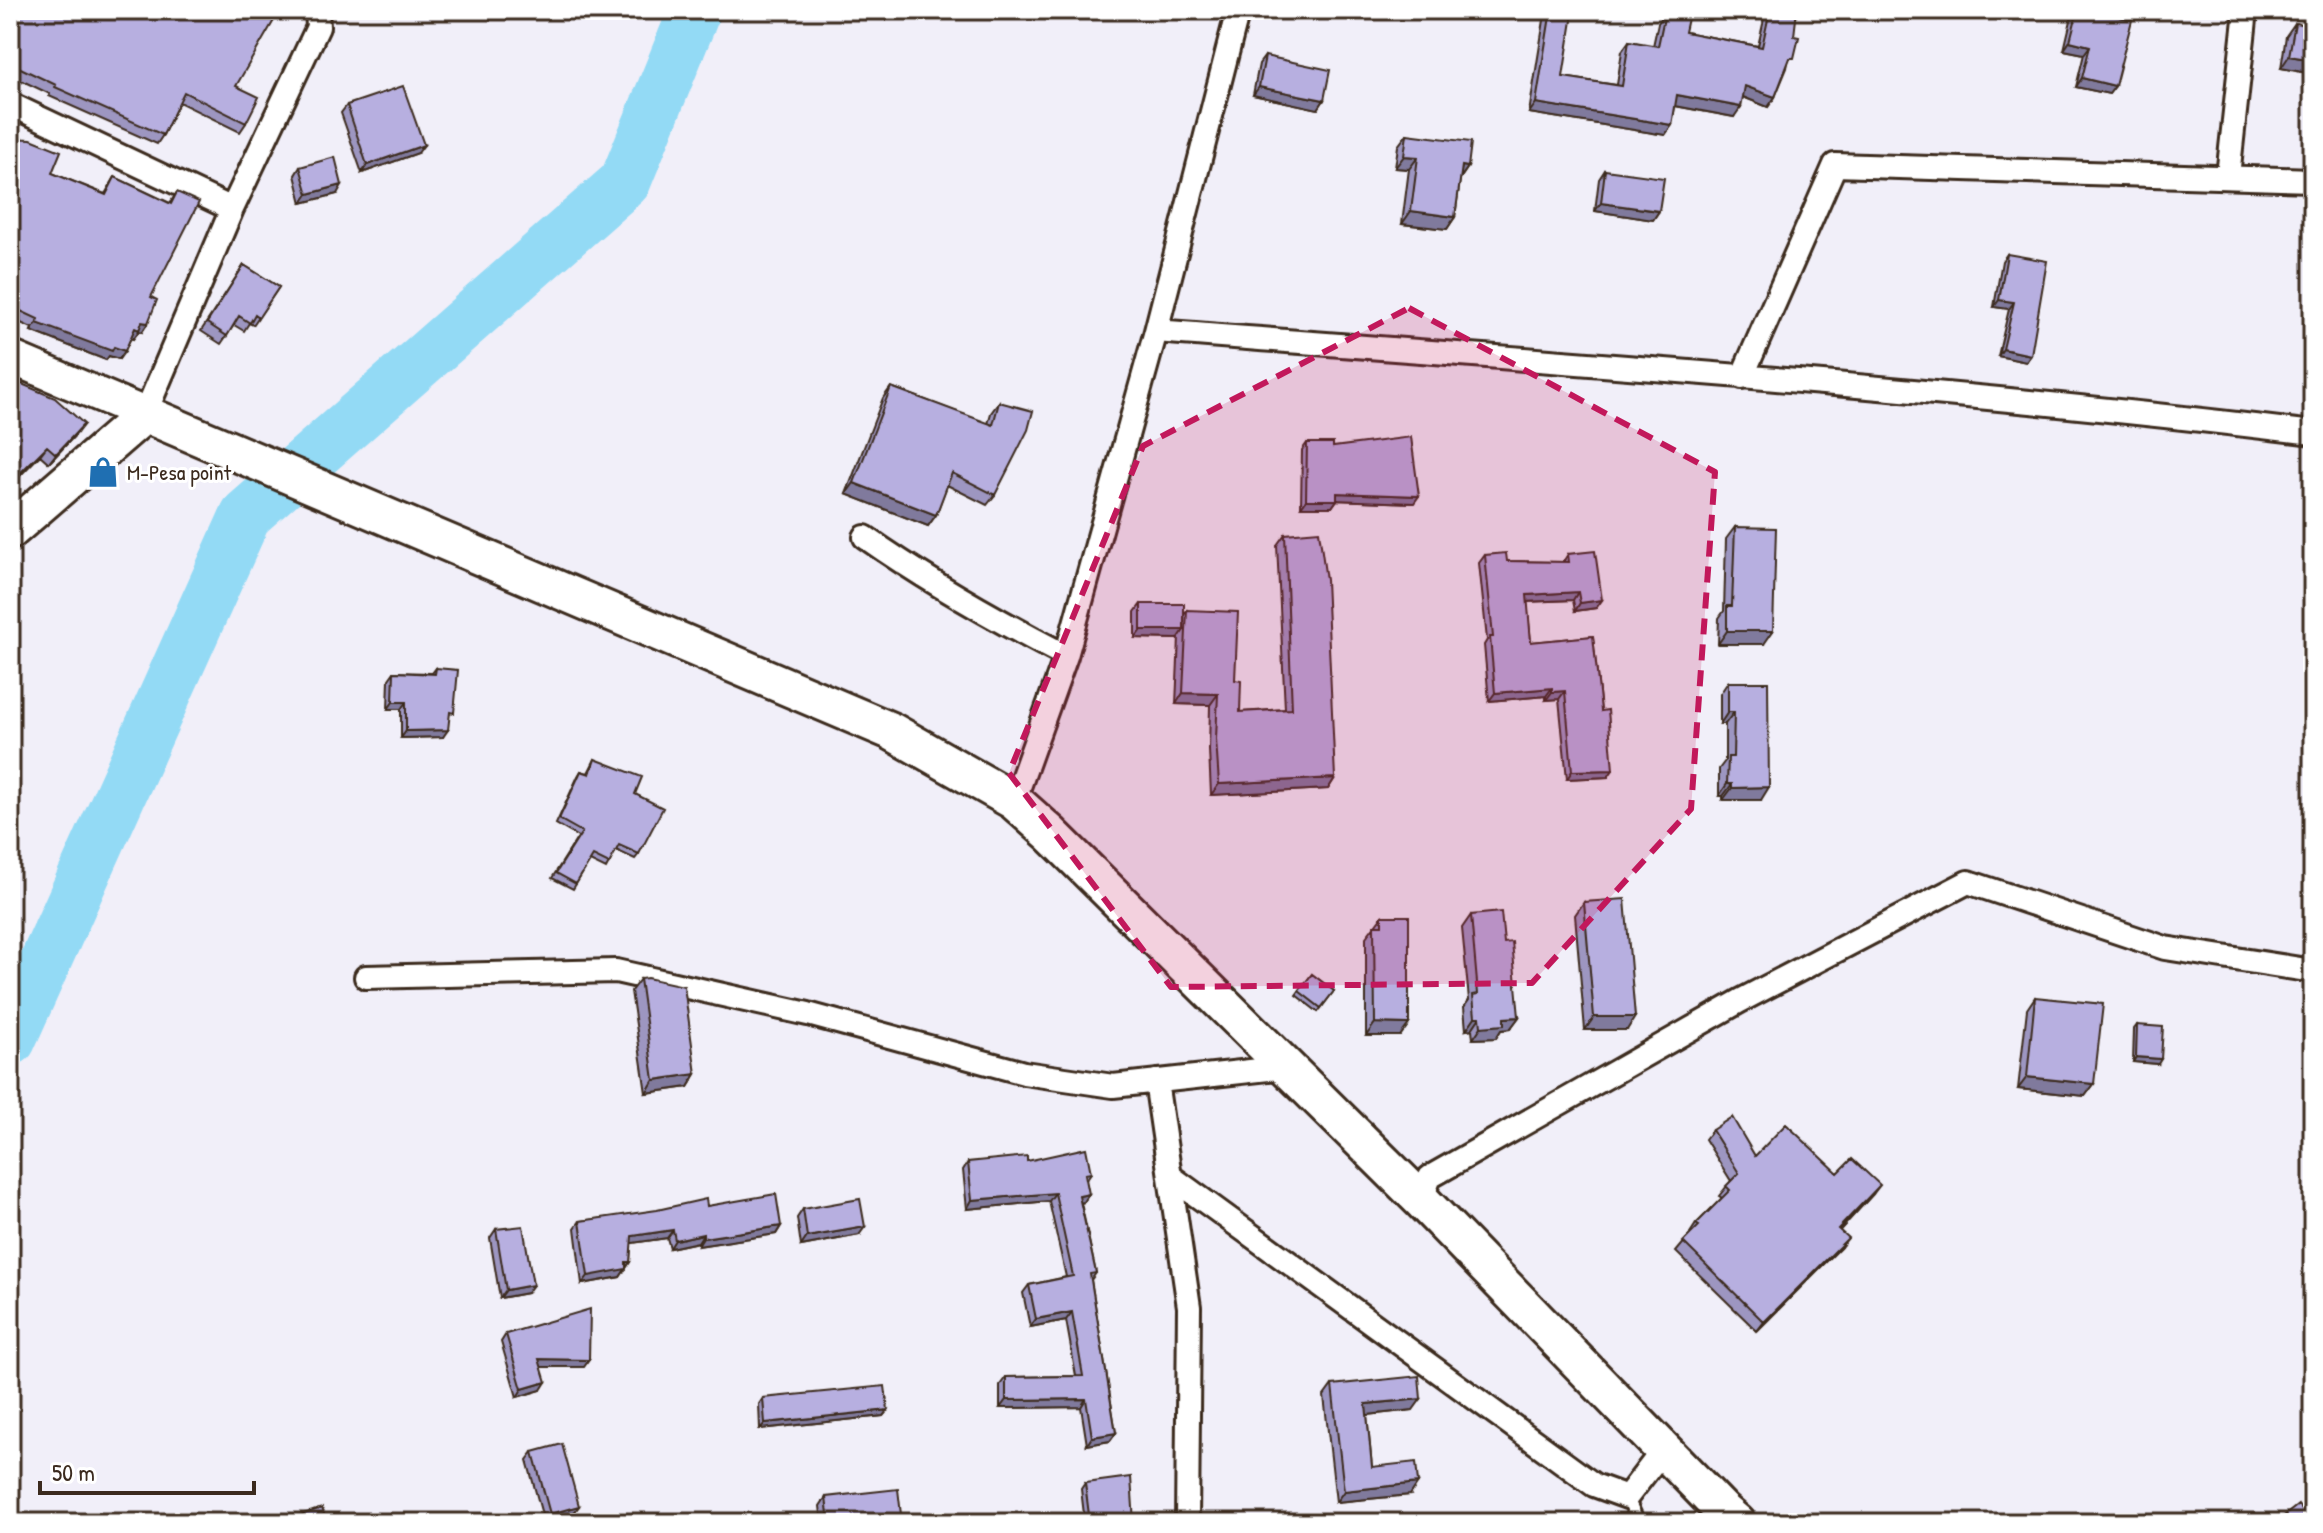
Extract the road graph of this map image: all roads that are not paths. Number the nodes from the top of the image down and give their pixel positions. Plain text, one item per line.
1 (317, 10) edge
2 (1238, 10) edge
3 (2246, 10) edge
4 (10, 104) edge
5 (2228, 176) junction
6 (2313, 180) edge
7 (232, 209) junction
8 (1156, 331) junction
9 (10, 357) edge
10 (1742, 377) junction
11 (145, 414) junction
12 (2313, 433) edge
13 (10, 531) edge
14 (865, 537) dead end
15 (1066, 656) junction
16 (1014, 801) junction
17 (2313, 971) edge
18 (366, 977) dead end
19 (1287, 1067) junction
20 (1156, 1081) junction
21 (1170, 1176) junction
22 (1421, 1200) junction
23 (1663, 1450) junction
24 (1627, 1497) junction
25 (1187, 1523) edge
26 (1639, 1523) edge
27 (1737, 1523) edge

1 - 7 street
2 - 8 street
3 - 5 street
4 - 7 street
5 - 6 street
5 - 10 street
7 - 11 street
8 - 10 street
8 - 15 street
9 - 11 street
10 - 12 street
11 - 13 main road
11 - 16 main road
14 - 15 street
15 - 16 street
16 - 19 main road
17 - 22 street
18 - 20 street
19 - 20 street
19 - 22 main road
20 - 21 street
21 - 24 street
21 - 25 street
22 - 23 main road
23 - 24 street
23 - 27 main road
24 - 26 lane

